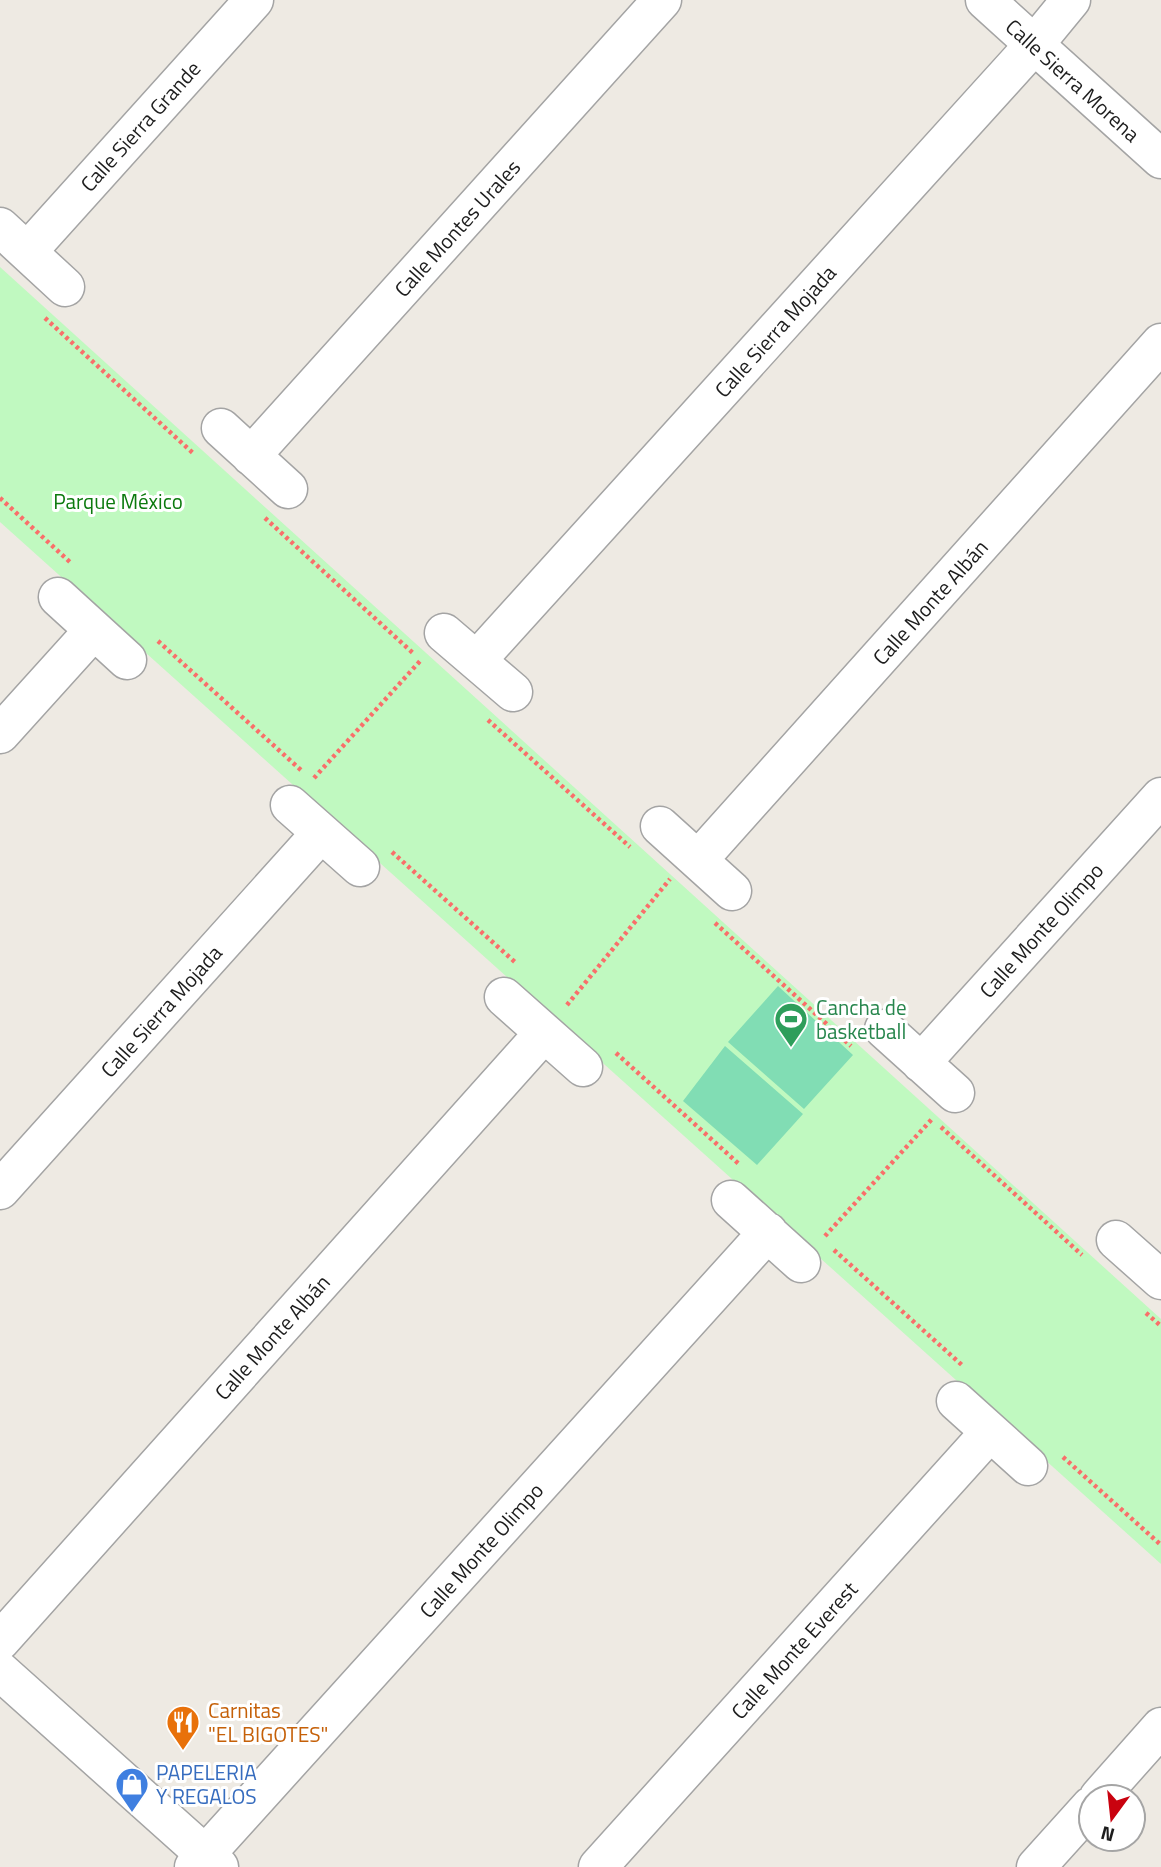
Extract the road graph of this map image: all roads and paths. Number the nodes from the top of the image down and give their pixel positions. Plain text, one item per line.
1 (254, 0) edge
2 (662, 0) edge
3 (985, 0) edge
4 (1071, 0) edge
5 (1034, 45) junction
6 (1161, 159) edge
7 (13, 240) edge
8 (53, 301) joint
9 (1161, 343) edge
10 (208, 441) joint
11 (251, 456) junction
12 (288, 489) dead end
13 (257, 511) dead end
14 (58, 597) dead end
15 (94, 629) junction
16 (432, 647) junction
17 (127, 660) dead end
18 (477, 660) junction
19 (431, 669) dead end
20 (513, 692) dead end
21 (483, 716) dead end
22 (0, 734) edge
23 (1161, 797) edge
24 (290, 805) joint
25 (321, 833) junction
26 (649, 840) joint
27 (359, 867) dead end
28 (658, 872) dead end
29 (684, 872) junction
30 (721, 905) joint
31 (504, 997) dead end
32 (544, 1033) junction
33 (873, 1042) joint
34 (921, 1063) junction
35 (583, 1067) dead end
36 (943, 1106) junction
37 (0, 1190) edge
38 (731, 1200) dead end
39 (768, 1233) junction
40 (801, 1263) joint
41 (1135, 1266) edge
42 (1161, 1326) edge
43 (956, 1402) dead end
44 (990, 1432) junction
45 (1028, 1466) dead end
46 (0, 1641) edge
47 (0, 1671) edge
48 (1161, 1727) edge
49 (1111, 1783) edge
50 (1077, 1822) edge
51 (206, 1863) edge
52 (598, 1867) edge
53 (1037, 1867) edge

1 - 7 street, Calle Sierra Grande
2 - 11 street, Calle Montes Urales
3 - 5 street, Calle Sierra Morena
4 - 5 street, Calle Sierra Mojada
5 - 6 street, Calle Sierra Morena
5 - 18 street, Calle Sierra Mojada
7 - 8 street
8 - 10 path
9 - 29 street, Calle Monte Albán
10 - 11 street
11 - 12 street
13 - 16 path
14 - 15 street
15 - 17 street
15 - 22 street
16 - 18 street
16 - 19 path
16 - 24 path
18 - 20 street
21 - 26 path
23 - 34 street, Calle Monte Olimpo
24 - 25 street
25 - 27 street
25 - 37 street, Calle Sierra Mojada
26 - 29 street
28 - 29 path
29 - 30 street
29 - 32 path
30 - 33 path
31 - 32 street
32 - 35 street
32 - 46 street, Calle Monte Albán
33 - 34 street
34 - 36 street
36 - 40 path
36 - 41 path
38 - 39 street
39 - 40 street
39 - 51 street, Calle Monte Olimpo
41 - 42 path
43 - 44 street
44 - 45 street
44 - 52 street, Calle Monte Everest
47 - 51 street
48 - 49 street
50 - 53 street

